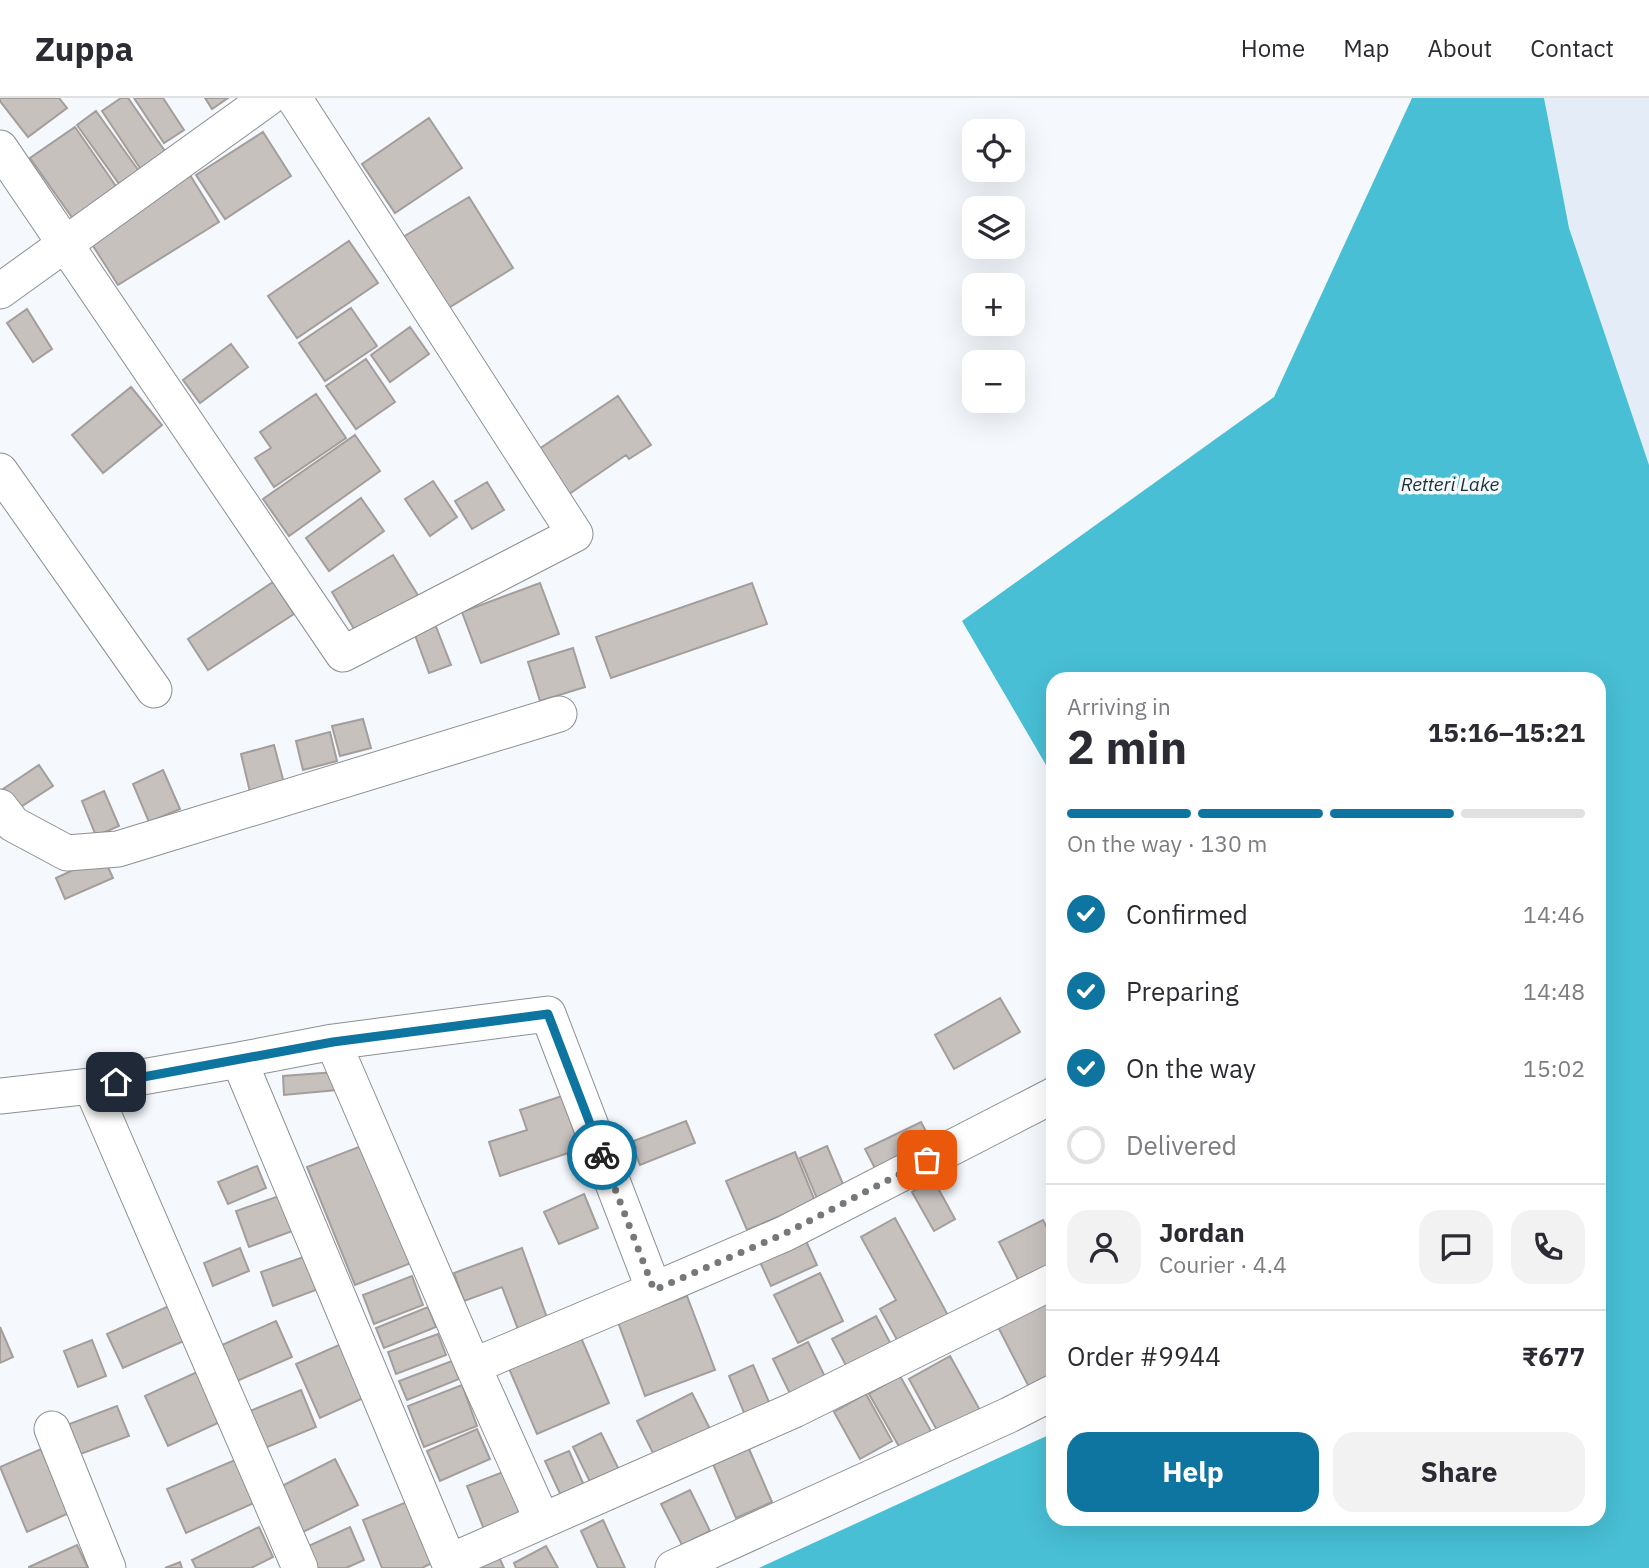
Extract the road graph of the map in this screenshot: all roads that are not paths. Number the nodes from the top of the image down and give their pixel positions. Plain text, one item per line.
1 (268, 98) edge
2 (294, 98) edge
3 (0, 148) edge
4 (64, 245) junction
5 (0, 291) edge
6 (0, 471) edge
7 (154, 690) dead end
8 (559, 714) dead end
9 (0, 807) edge
10 (333, 1042) junction
11 (239, 1060) junction
12 (91, 1086) junction
13 (0, 1096) edge
14 (1046, 1099) edge
15 (1046, 1285) edge
16 (654, 1290) junction
17 (472, 1366) junction
18 (1046, 1396) edge
19 (52, 1429) dead end
20 (542, 1520) junction
21 (443, 1565) edge
22 (108, 1568) edge
23 (300, 1568) edge
24 (673, 1568) edge

1 - 4 street
2 - 4 street
3 - 4 street
4 - 5 street
6 - 7 street
8 - 9 street
10 - 11 street
10 - 16 street
10 - 17 street
11 - 12 street
11 - 21 street
12 - 13 street
12 - 23 street
14 - 16 street
15 - 20 street
16 - 17 street
17 - 20 street
18 - 24 street
19 - 22 street
20 - 21 street

